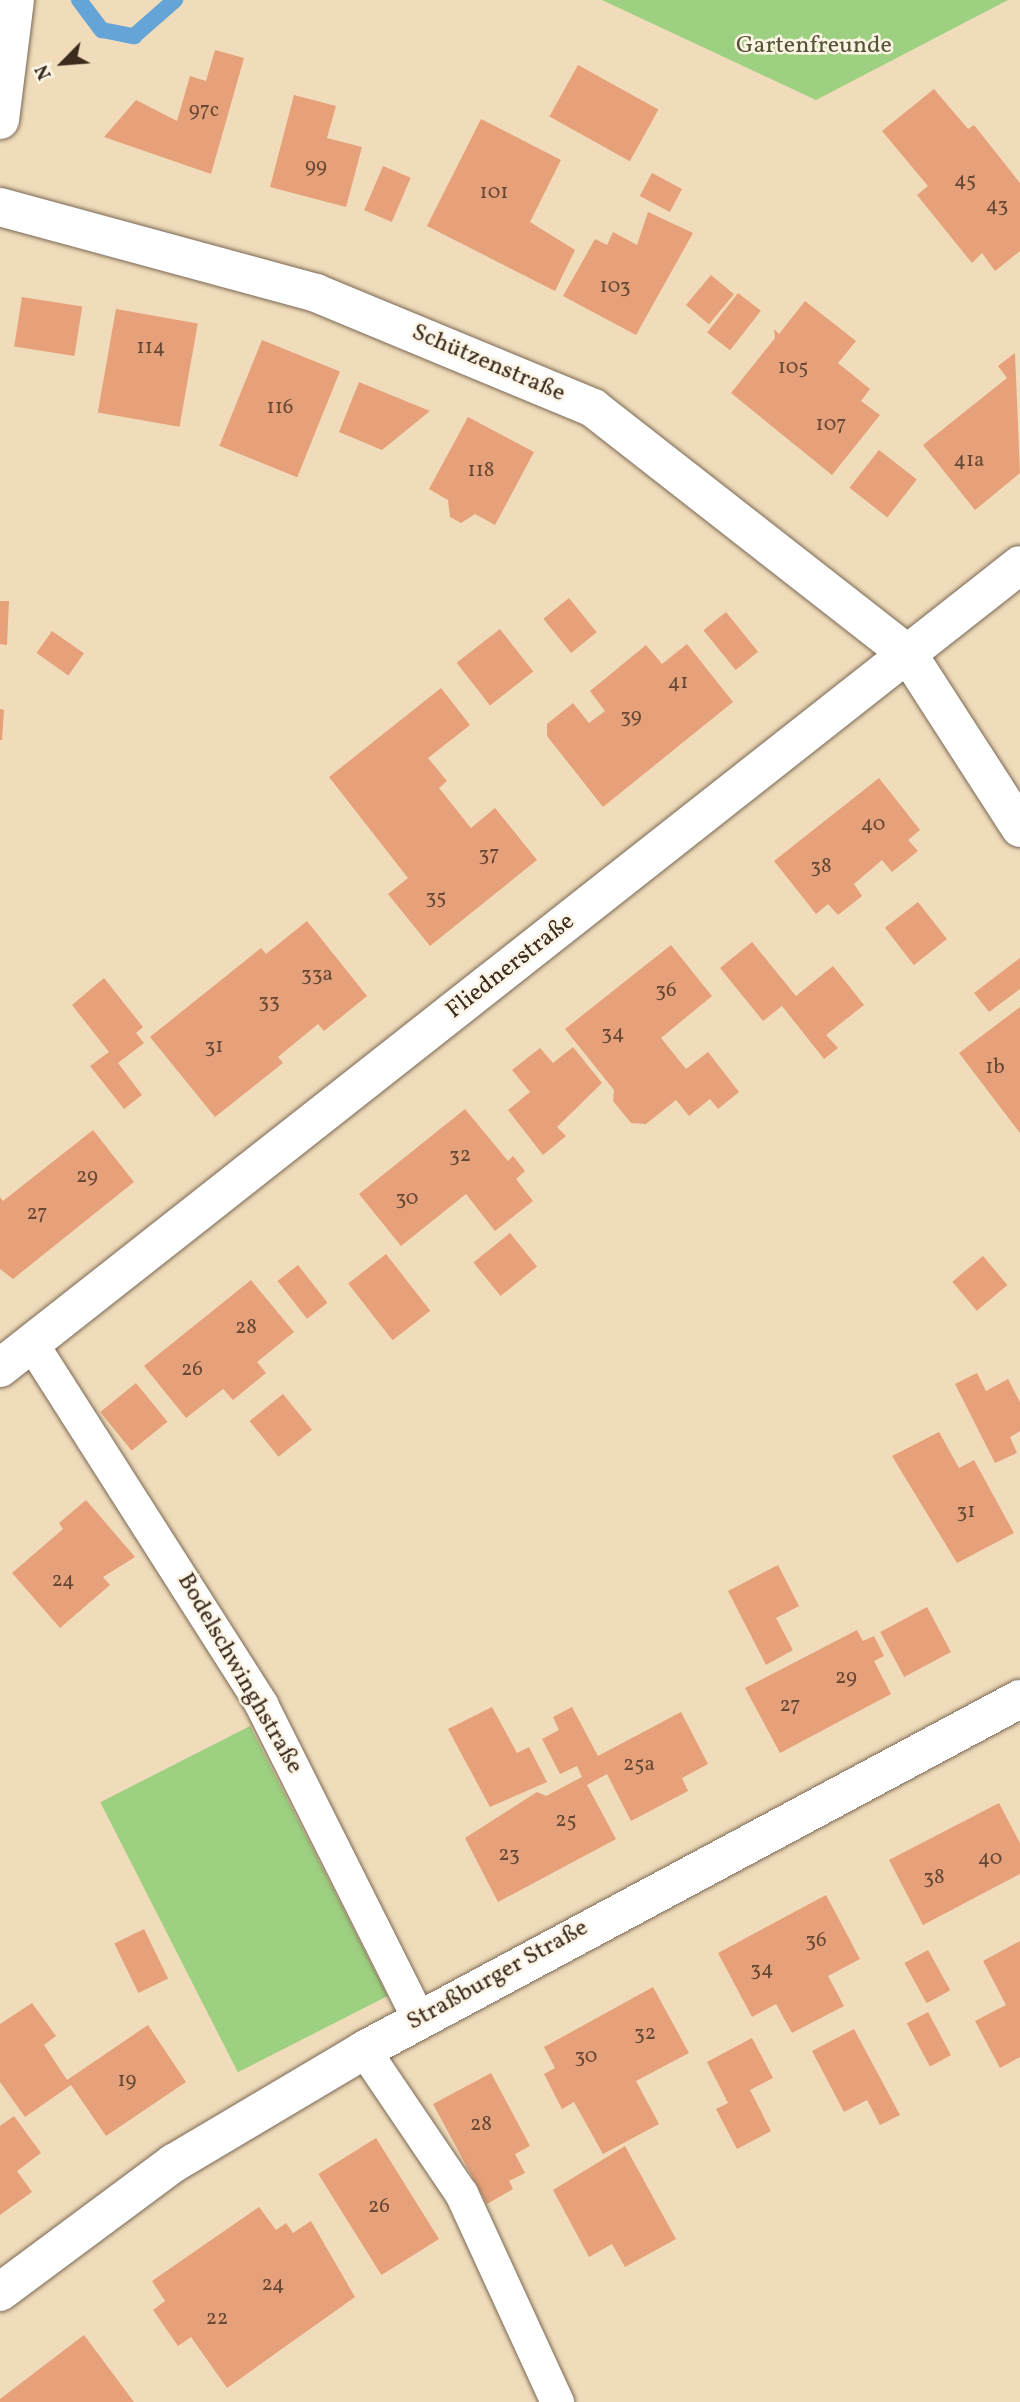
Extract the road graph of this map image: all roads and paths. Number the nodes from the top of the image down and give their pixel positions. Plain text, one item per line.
1 (15, 0) edge
2 (0, 120) edge
3 (0, 207) edge
4 (1020, 565) edge
5 (908, 654) junction
6 (1020, 828) edge
7 (10, 1356) edge
8 (1020, 1699) edge
9 (419, 2020) junction
10 (364, 2050) junction
11 (0, 2292) edge
12 (557, 2402) edge

1 - 2 street
3 - 5 street, Schützenstraße
4 - 5 street, Fliednerstraße
5 - 6 street, Schützenstraße
5 - 7 street, Fliednerstraße
7 - 9 lane, Bodelschwinghstraße
8 - 9 street, Straßburger Straße
9 - 10 street, Straßburger Straße
10 - 11 street, Straßburger Straße
10 - 12 lane

